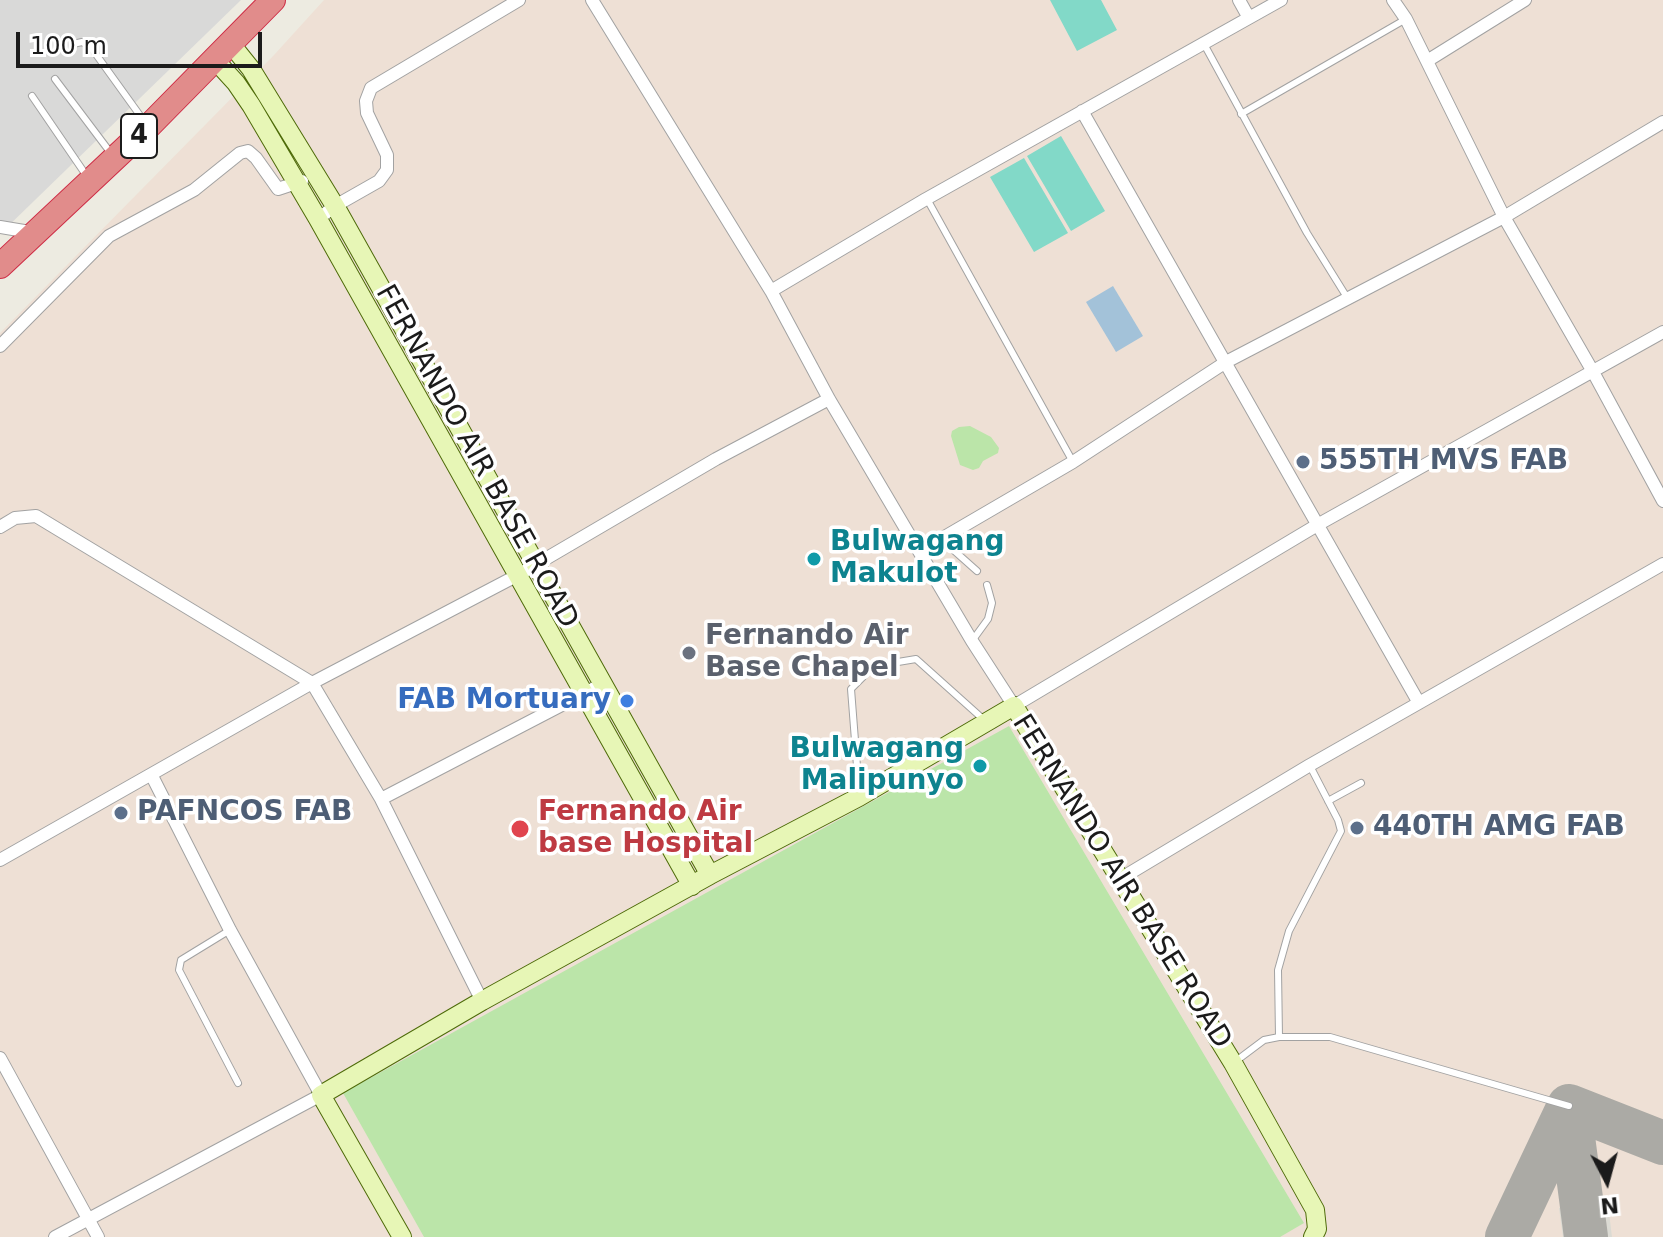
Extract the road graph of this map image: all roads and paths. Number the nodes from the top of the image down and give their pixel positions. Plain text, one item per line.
1 (273, 0) edge
2 (519, 0) edge
3 (592, 0) edge
4 (1239, 0) edge
5 (1281, 0) edge
6 (1393, 0) edge
7 (1525, 0) edge
8 (1249, 18) junction
9 (1406, 19) junction
10 (73, 44) dead end
11 (1204, 44) junction
12 (223, 52) junction
13 (1427, 61) junction
14 (55, 79) dead end
15 (32, 96) dead end
16 (1082, 111) junction
17 (1241, 114) junction
18 (284, 122) junction
19 (1663, 122) edge
20 (148, 127) junction
21 (267, 135) junction
22 (295, 142) junction
23 (278, 152) junction
24 (114, 158) junction
25 (315, 174) junction
26 (89, 183) junction
27 (298, 184) junction
28 (926, 199) junction
29 (335, 206) junction
30 (1504, 217) junction
31 (318, 219) junction
32 (0, 227) edge
33 (36, 233) junction
34 (0, 266) edge
35 (771, 291) junction
36 (1348, 300) junction
37 (1663, 332) edge
38 (0, 346) edge
39 (414, 347) junction
40 (395, 355) junction
41 (1226, 362) junction
42 (1592, 370) junction
43 (430, 375) junction
44 (410, 383) junction
45 (829, 399) junction
46 (1073, 462) junction
47 (1663, 501) edge
48 (1319, 524) junction
49 (0, 527) edge
50 (941, 539) junction
51 (922, 554) junction
52 (536, 564) junction
53 (1663, 564) edge
54 (977, 571) dead end
55 (518, 575) junction
56 (987, 585) dead end
57 (972, 641) junction
58 (312, 683) junction
59 (604, 683) junction
60 (585, 694) junction
61 (1419, 703) junction
62 (1014, 706) junction
63 (986, 721) junction
64 (1310, 765) junction
65 (152, 776) junction
66 (1361, 783) dead end
67 (859, 797) junction
68 (381, 799) junction
69 (1328, 801) junction
70 (677, 816) junction
71 (659, 827) junction
72 (0, 860) edge
73 (710, 875) junction
74 (1120, 879) junction
75 (692, 886) junction
76 (230, 930) junction
77 (482, 1001) junction
78 (1279, 1037) junction
79 (0, 1058) edge
80 (1233, 1063) junction
81 (238, 1083) dead end
82 (321, 1095) junction
83 (1569, 1106) dead end
84 (88, 1219) junction
85 (55, 1237) edge
86 (98, 1237) edge
87 (402, 1237) edge
88 (1313, 1237) edge

1 - 12 highway, 4
2 - 29 street
3 - 35 street
4 - 8 street
5 - 8 street
6 - 9 street
7 - 13 street
8 - 11 street
9 - 13 street
9 - 17 lane
10 - 20 lane
11 - 16 street
11 - 17 lane
12 - 18 street, FERNANDO AIR BASE ROAD
12 - 20 highway, 4
12 - 21 street, FERNANDO AIR BASE ROAD
13 - 30 street
14 - 24 lane
15 - 26 lane
16 - 28 street
16 - 41 street
17 - 36 lane
18 - 21 street
18 - 22 street, FERNANDO AIR BASE ROAD
19 - 30 street
20 - 24 highway, 4
21 - 23 street, FERNANDO AIR BASE ROAD
22 - 23 street
22 - 25 street, FERNANDO AIR BASE ROAD
23 - 27 street, FERNANDO AIR BASE ROAD
24 - 26 highway, 4
25 - 27 street
25 - 29 street, FERNANDO AIR BASE ROAD
26 - 33 highway, 4
27 - 31 street, FERNANDO AIR BASE ROAD
27 - 38 street
28 - 35 street
28 - 46 lane
29 - 31 street
29 - 39 street, FERNANDO AIR BASE ROAD
30 - 36 street
30 - 42 street
31 - 40 street, FERNANDO AIR BASE ROAD
32 - 33 street
33 - 34 highway, 4
35 - 45 street
36 - 41 street
37 - 42 street
39 - 40 street
39 - 43 street, FERNANDO AIR BASE ROAD
40 - 44 street, FERNANDO AIR BASE ROAD
41 - 46 street
41 - 48 street
42 - 47 street
42 - 48 street
43 - 44 street
43 - 52 street, FERNANDO AIR BASE ROAD
44 - 55 street, FERNANDO AIR BASE ROAD
45 - 51 street
45 - 52 street
46 - 50 street
48 - 61 street
48 - 62 street
49 - 58 street
50 - 51 street
50 - 54 lane
51 - 57 street
52 - 55 street
52 - 59 street, FERNANDO AIR BASE ROAD
53 - 61 street
55 - 58 street
55 - 60 street, FERNANDO AIR BASE ROAD
56 - 57 lane
57 - 62 street
58 - 65 street
58 - 68 street
59 - 60 street
59 - 70 street, FERNANDO AIR BASE ROAD
60 - 68 street
60 - 71 street, FERNANDO AIR BASE ROAD
61 - 64 street
62 - 63 street, FERNANDO AIR BASE ROAD
62 - 74 street, FERNANDO AIR BASE ROAD
63 - 67 street, FERNANDO AIR BASE ROAD
63 - 67 lane
64 - 69 lane
64 - 74 street
65 - 72 street
65 - 76 street
66 - 69 lane
67 - 73 street, FERNANDO AIR BASE ROAD
68 - 77 street
69 - 78 lane
70 - 71 street
70 - 73 street, FERNANDO AIR BASE ROAD
71 - 75 street, FERNANDO AIR BASE ROAD
73 - 75 street, FERNANDO AIR BASE ROAD
74 - 80 street, FERNANDO AIR BASE ROAD
75 - 77 street, FERNANDO AIR BASE ROAD
76 - 81 lane
76 - 82 street
77 - 82 street, FERNANDO AIR BASE ROAD
78 - 80 lane
78 - 83 lane
79 - 84 street
80 - 88 street, FERNANDO AIR BASE ROAD
82 - 84 street
82 - 87 street
84 - 85 street
84 - 86 street

